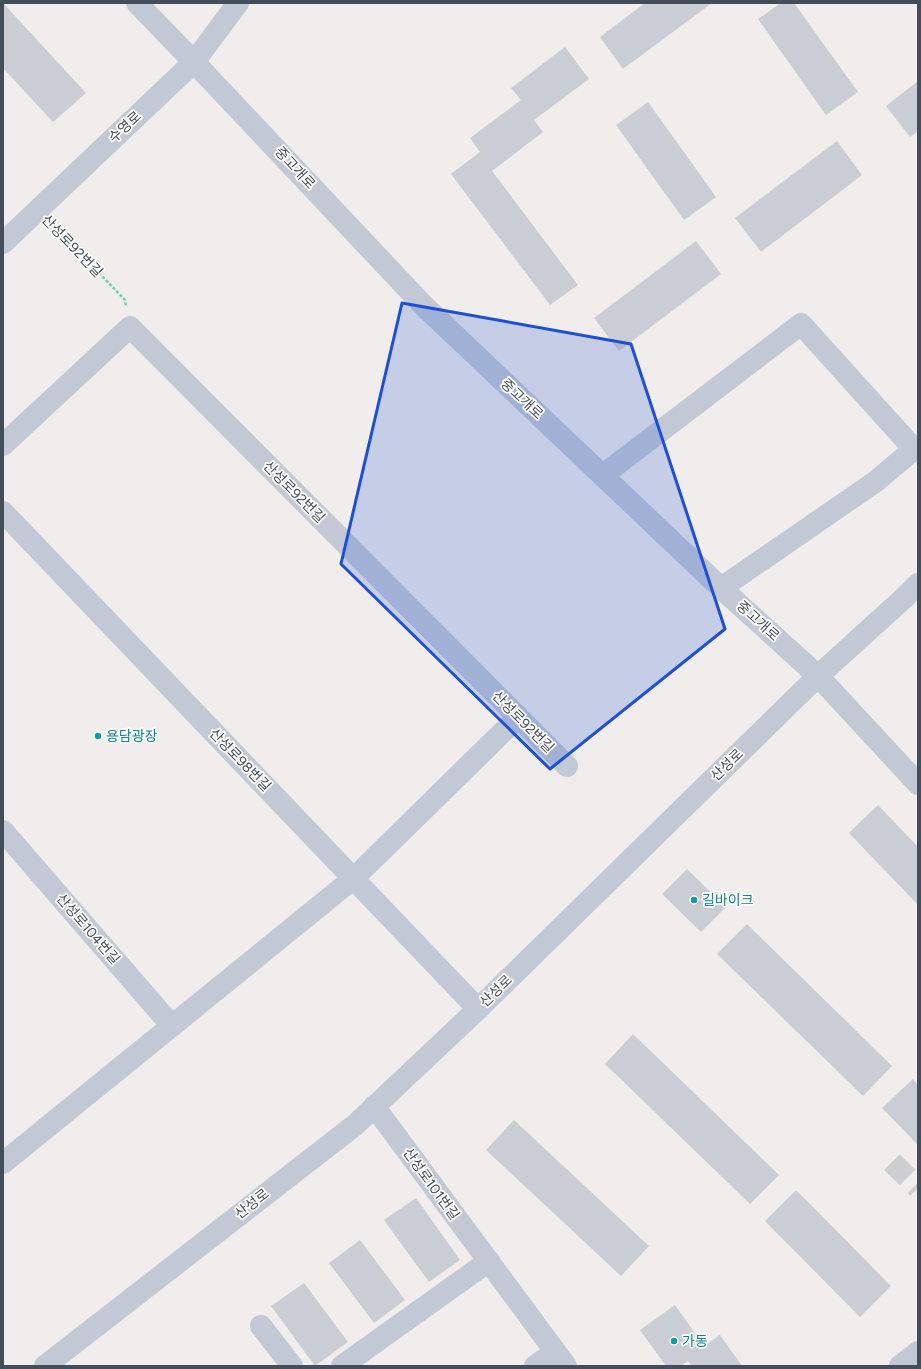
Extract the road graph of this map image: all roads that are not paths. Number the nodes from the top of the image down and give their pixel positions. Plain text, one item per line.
1 (137, 3) edge
2 (238, 3) edge
3 (194, 62) junction
4 (3, 243) edge
5 (3, 445) edge
6 (916, 448) edge
7 (603, 475) junction
8 (3, 512) edge
9 (918, 584) edge
10 (721, 588) junction
11 (818, 676) junction
12 (518, 717) junction
13 (567, 766) dead end
14 (918, 784) edge
15 (3, 831) edge
16 (354, 878) junction
17 (478, 1009) junction
18 (172, 1026) junction
19 (374, 1106) junction
20 (6, 1155) edge
21 (488, 1261) junction
22 (261, 1326) dead end
23 (918, 1352) edge
24 (560, 1359) edge
25 (45, 1366) edge
26 (292, 1366) edge
27 (342, 1366) edge
28 (535, 1366) edge
29 (900, 1366) edge

1 - 3 street, 중고개로
2 - 3 street, 수영로
3 - 4 street, 수영로
3 - 7 street, 중고개로
5 - 12 street, 산성로92번길
6 - 7 street
6 - 10 street
7 - 10 street, 중고개로
8 - 16 street, 산성로98번길
9 - 11 street, 산성로
10 - 11 street, 중고개로
11 - 14 street, 중고개로
11 - 17 street, 산성로
12 - 13 street, 산성로92번길
12 - 16 street
15 - 18 street, 산성로104번길
16 - 17 street, 산성로98번길
16 - 18 street
17 - 19 street, 산성로
18 - 20 street
19 - 21 street, 산성로101번길
19 - 25 street, 산성로
21 - 24 street, 산성로101번길
21 - 27 street
22 - 26 street
23 - 29 street
24 - 28 street

